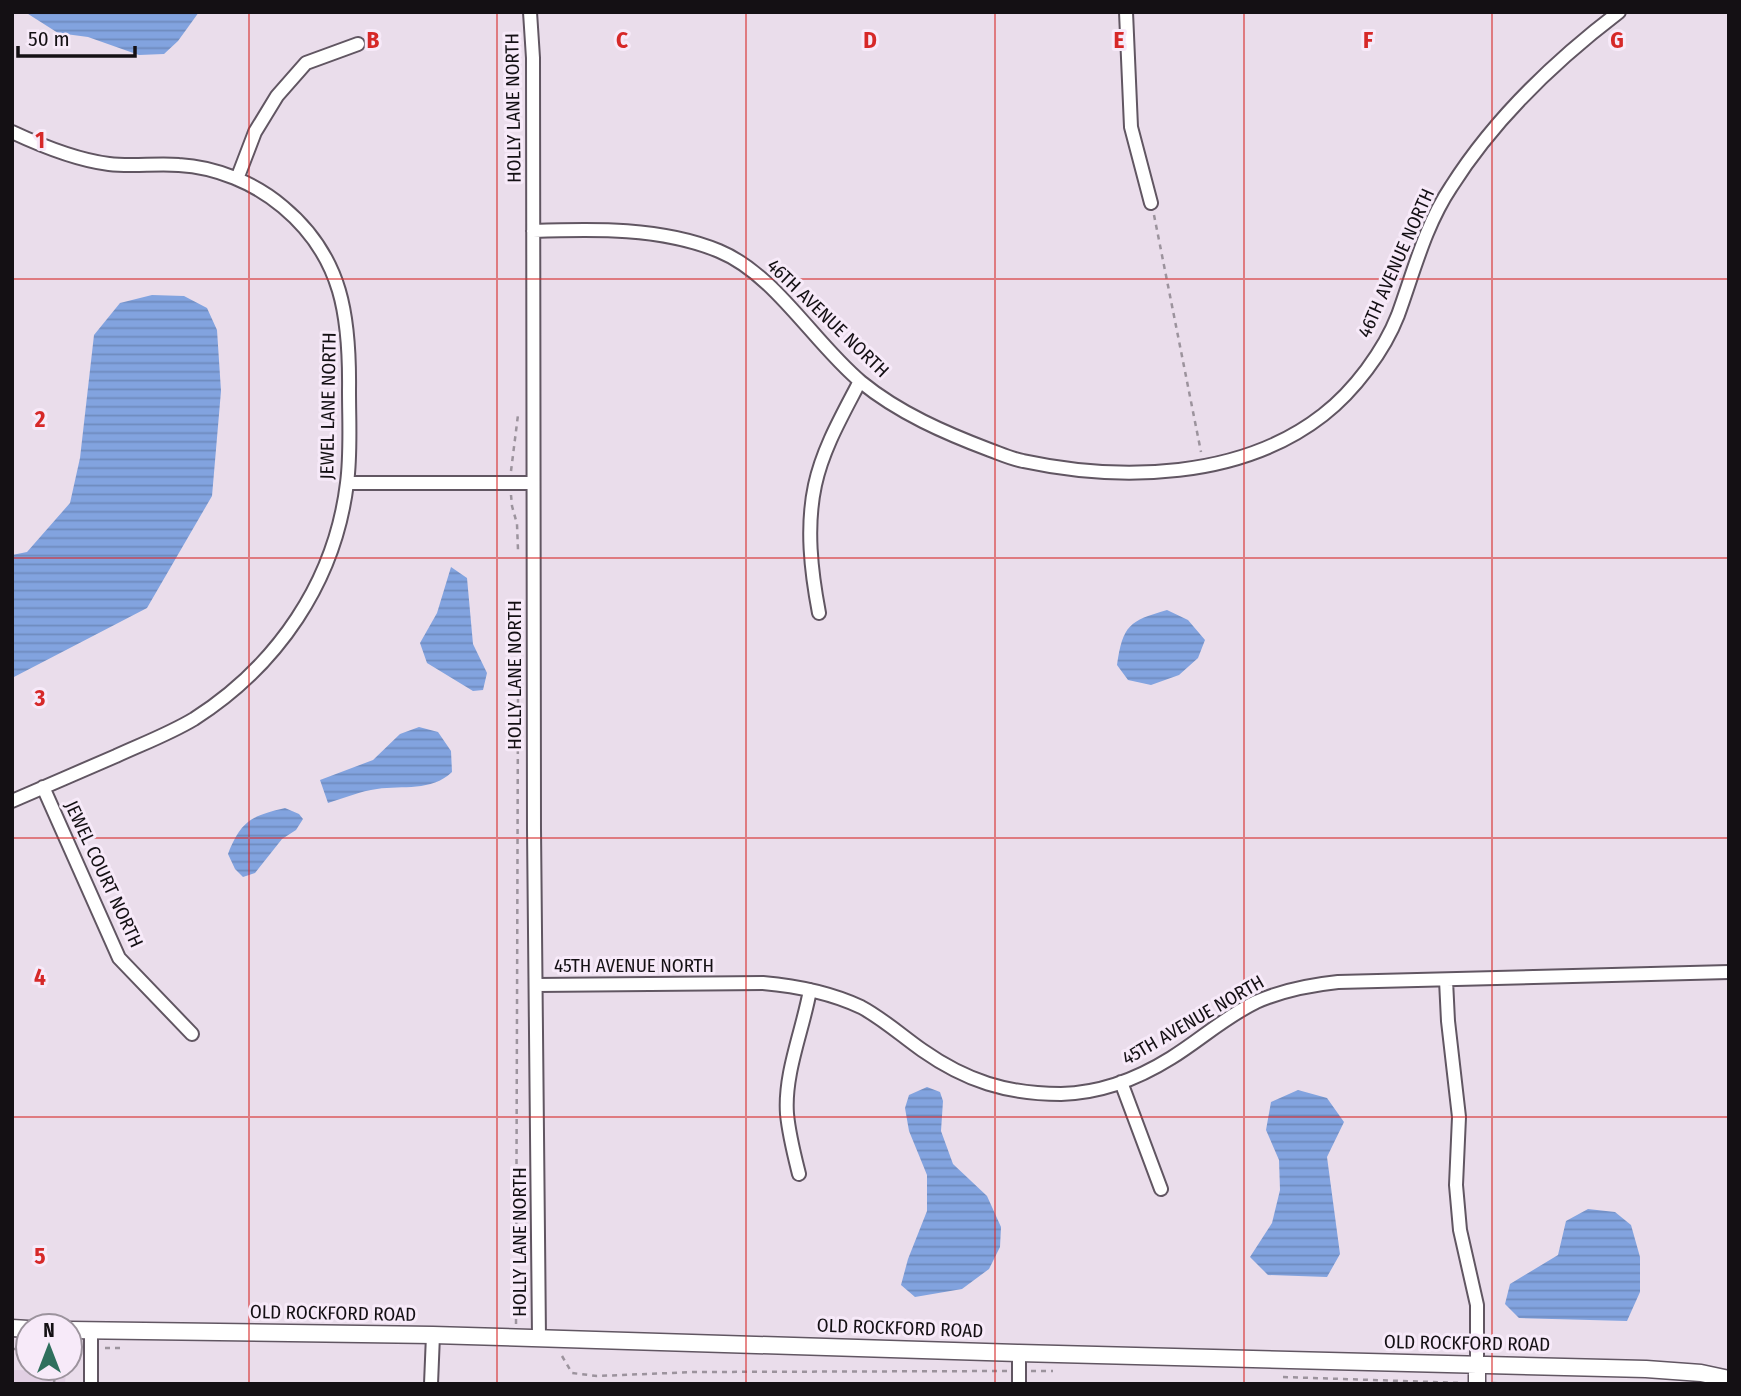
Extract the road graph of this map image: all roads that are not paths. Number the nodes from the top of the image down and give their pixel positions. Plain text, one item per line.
1 (530, 12) edge
2 (1126, 12) edge
3 (1619, 12) edge
4 (358, 44) dead end
5 (12, 133) edge
6 (237, 179) junction
7 (1151, 203) road end
8 (533, 231) junction
9 (860, 381) junction
10 (347, 483) junction
11 (533, 483) junction
12 (819, 613) dead end
13 (43, 787) junction
14 (12, 801) edge
15 (1729, 972) edge
16 (1446, 980) junction
17 (536, 985) junction
18 (810, 990) junction
19 (192, 1034) dead end
20 (1121, 1082) junction
21 (799, 1174) dead end
22 (1161, 1189) dead end
23 (84, 1330) edge
24 (91, 1330) junction
25 (433, 1335) junction
26 (539, 1338) junction
27 (1019, 1353) junction
28 (1477, 1364) junction
29 (1019, 1377) edge
30 (1729, 1379) edge
31 (91, 1384) edge
32 (431, 1384) edge
33 (1475, 1384) edge

1 - 8 street, HOLLY LANE NORTH
2 - 7 street
3 - 9 street, 46TH AVENUE NORTH
4 - 6 street
5 - 6 street
6 - 10 street, JEWEL LANE NORTH
8 - 9 street, 46TH AVENUE NORTH
8 - 11 street, HOLLY LANE NORTH
9 - 12 street
10 - 11 street
10 - 13 street, JEWEL LANE NORTH
11 - 17 street, HOLLY LANE NORTH
13 - 14 street, JEWEL LANE NORTH
13 - 19 street, JEWEL COURT NORTH
15 - 16 street, 45TH AVENUE NORTH
16 - 20 street, 45TH AVENUE NORTH
16 - 28 street
17 - 18 street, 45TH AVENUE NORTH
17 - 26 street, HOLLY LANE NORTH
18 - 20 street, 45TH AVENUE NORTH
18 - 21 street
20 - 22 street
23 - 24 street, OLD ROCKFORD ROAD
24 - 25 street, OLD ROCKFORD ROAD
24 - 31 street
25 - 26 street, OLD ROCKFORD ROAD
25 - 32 street
26 - 27 street, OLD ROCKFORD ROAD
27 - 28 street, OLD ROCKFORD ROAD
27 - 29 street
28 - 30 street, OLD ROCKFORD ROAD
28 - 33 street

